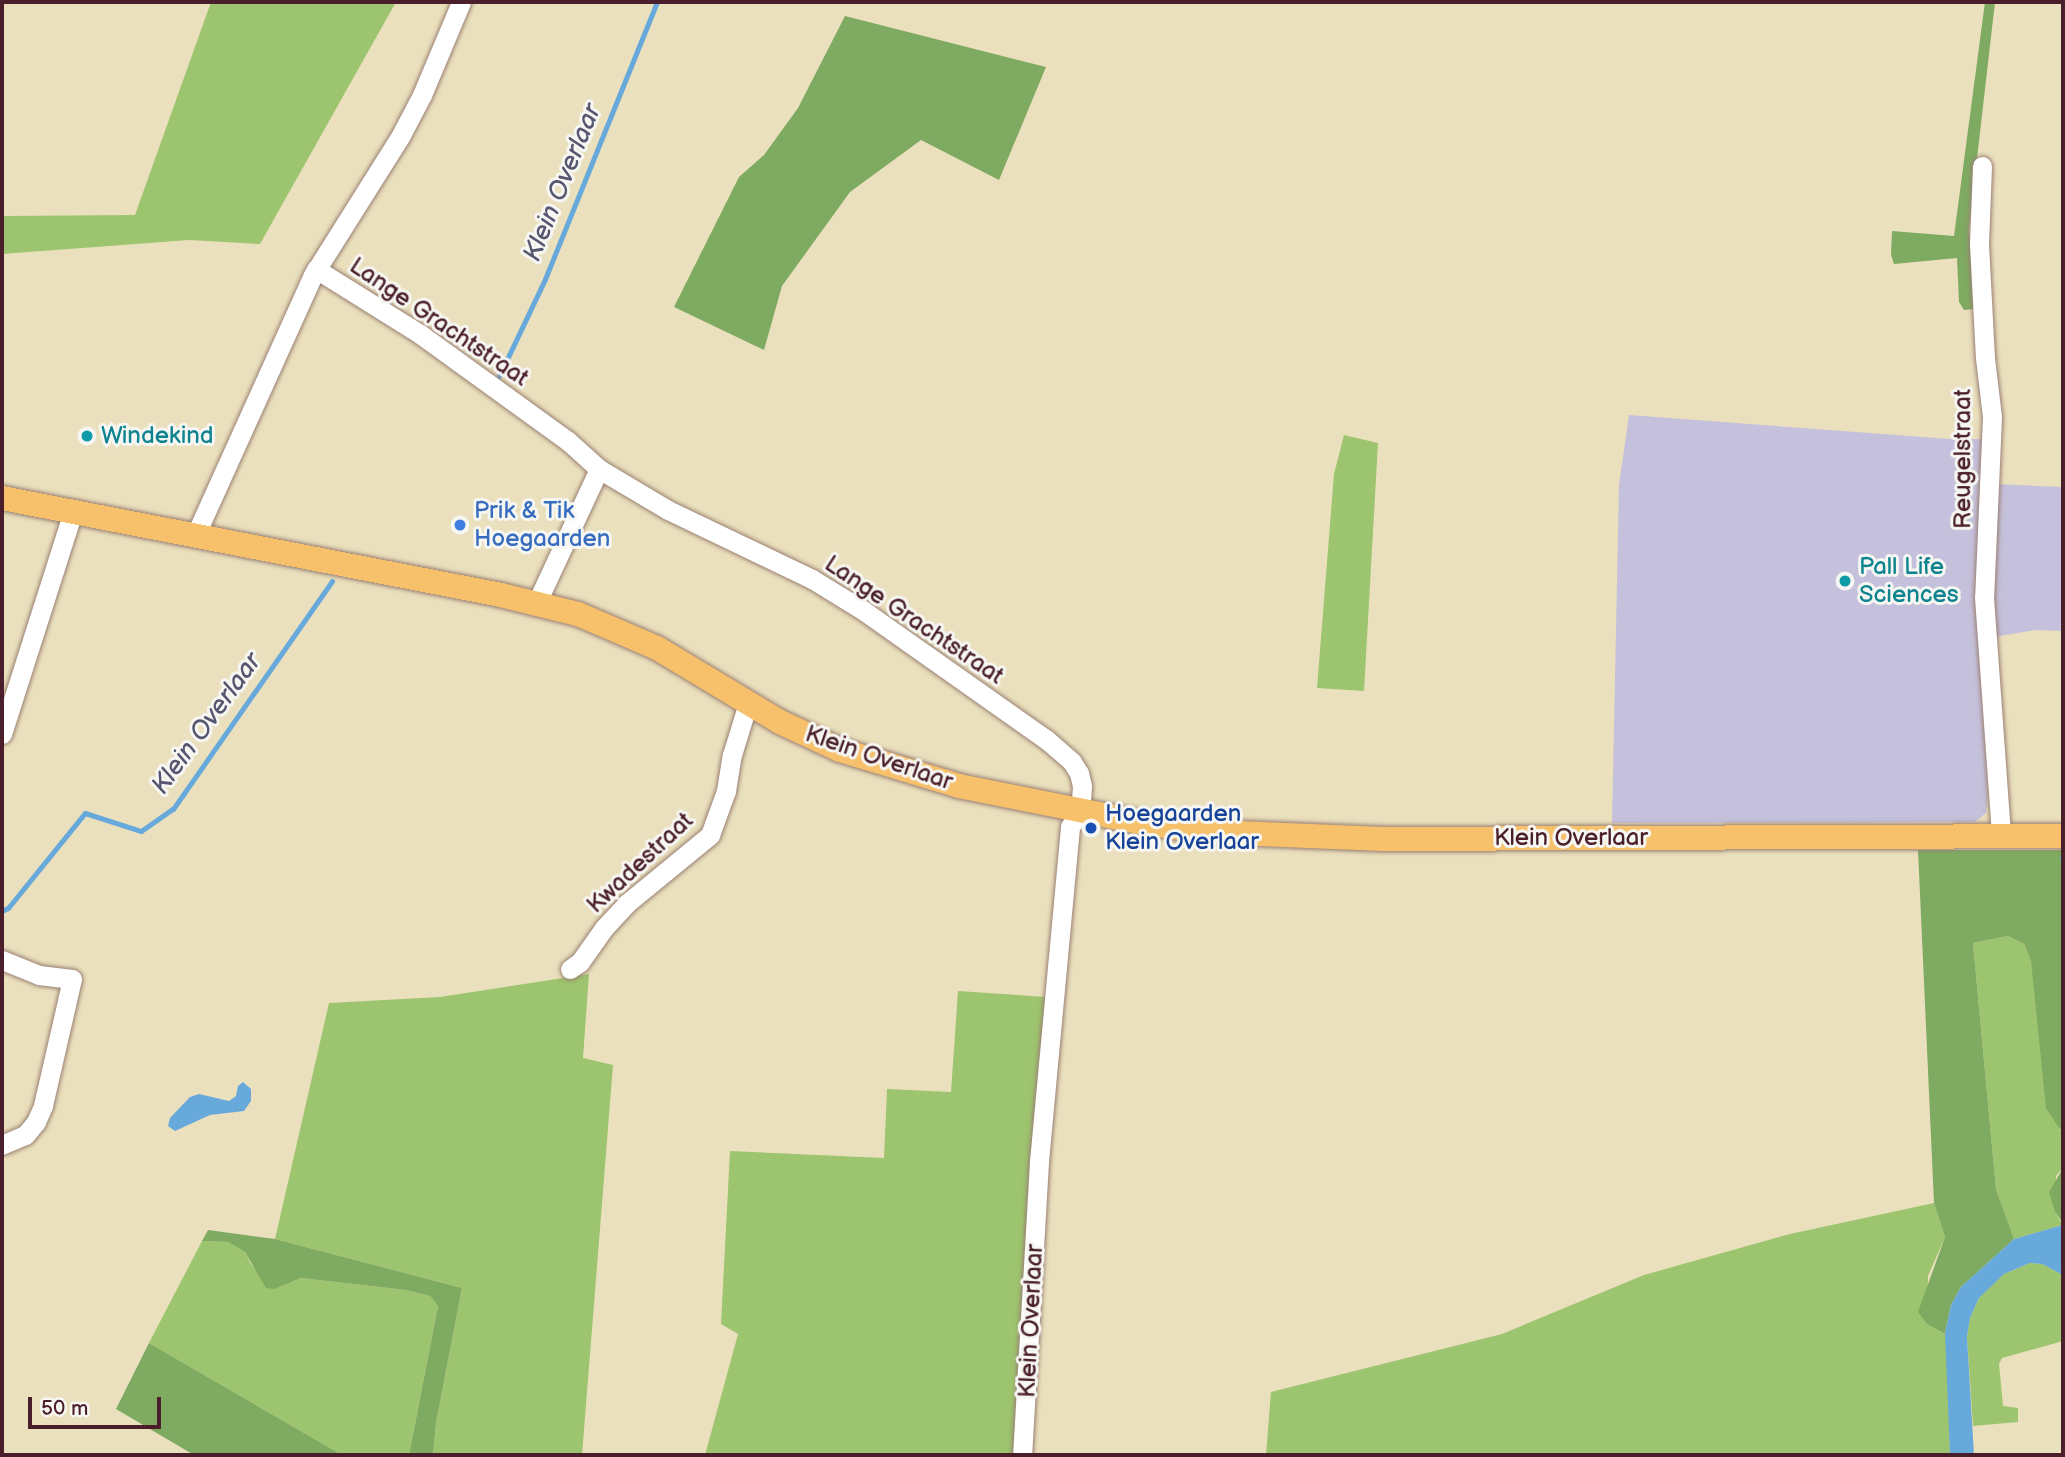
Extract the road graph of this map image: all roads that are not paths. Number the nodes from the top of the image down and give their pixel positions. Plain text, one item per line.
1 (461, 2) edge
2 (1982, 166) dead end
3 (316, 270) junction
4 (599, 469) junction
5 (2, 498) edge
6 (73, 512) junction
7 (196, 534) junction
8 (537, 602) junction
9 (748, 703) junction
10 (2, 734) edge
11 (1080, 812) junction
12 (2001, 836) junction
13 (2063, 836) edge
14 (2, 960) edge
15 (570, 969) dead end
16 (2, 1145) edge
17 (1022, 1455) edge

1 - 3 street, Lange Grachtstraat
2 - 12 street, Reugelstraat
3 - 4 street, Lange Grachtstraat
3 - 7 street, Lange Grachtstraat
4 - 8 street
4 - 11 street, Lange Grachtstraat
5 - 6 main road, Klein Overlaar
6 - 7 main road, Klein Overlaar
6 - 10 street
7 - 8 main road, Klein Overlaar
8 - 9 main road, Klein Overlaar
9 - 11 main road, Klein Overlaar
9 - 15 street, Kwadestraat
11 - 12 main road, Klein Overlaar
11 - 17 street, Klein Overlaar
12 - 13 main road, Klein Overlaar
14 - 16 street

